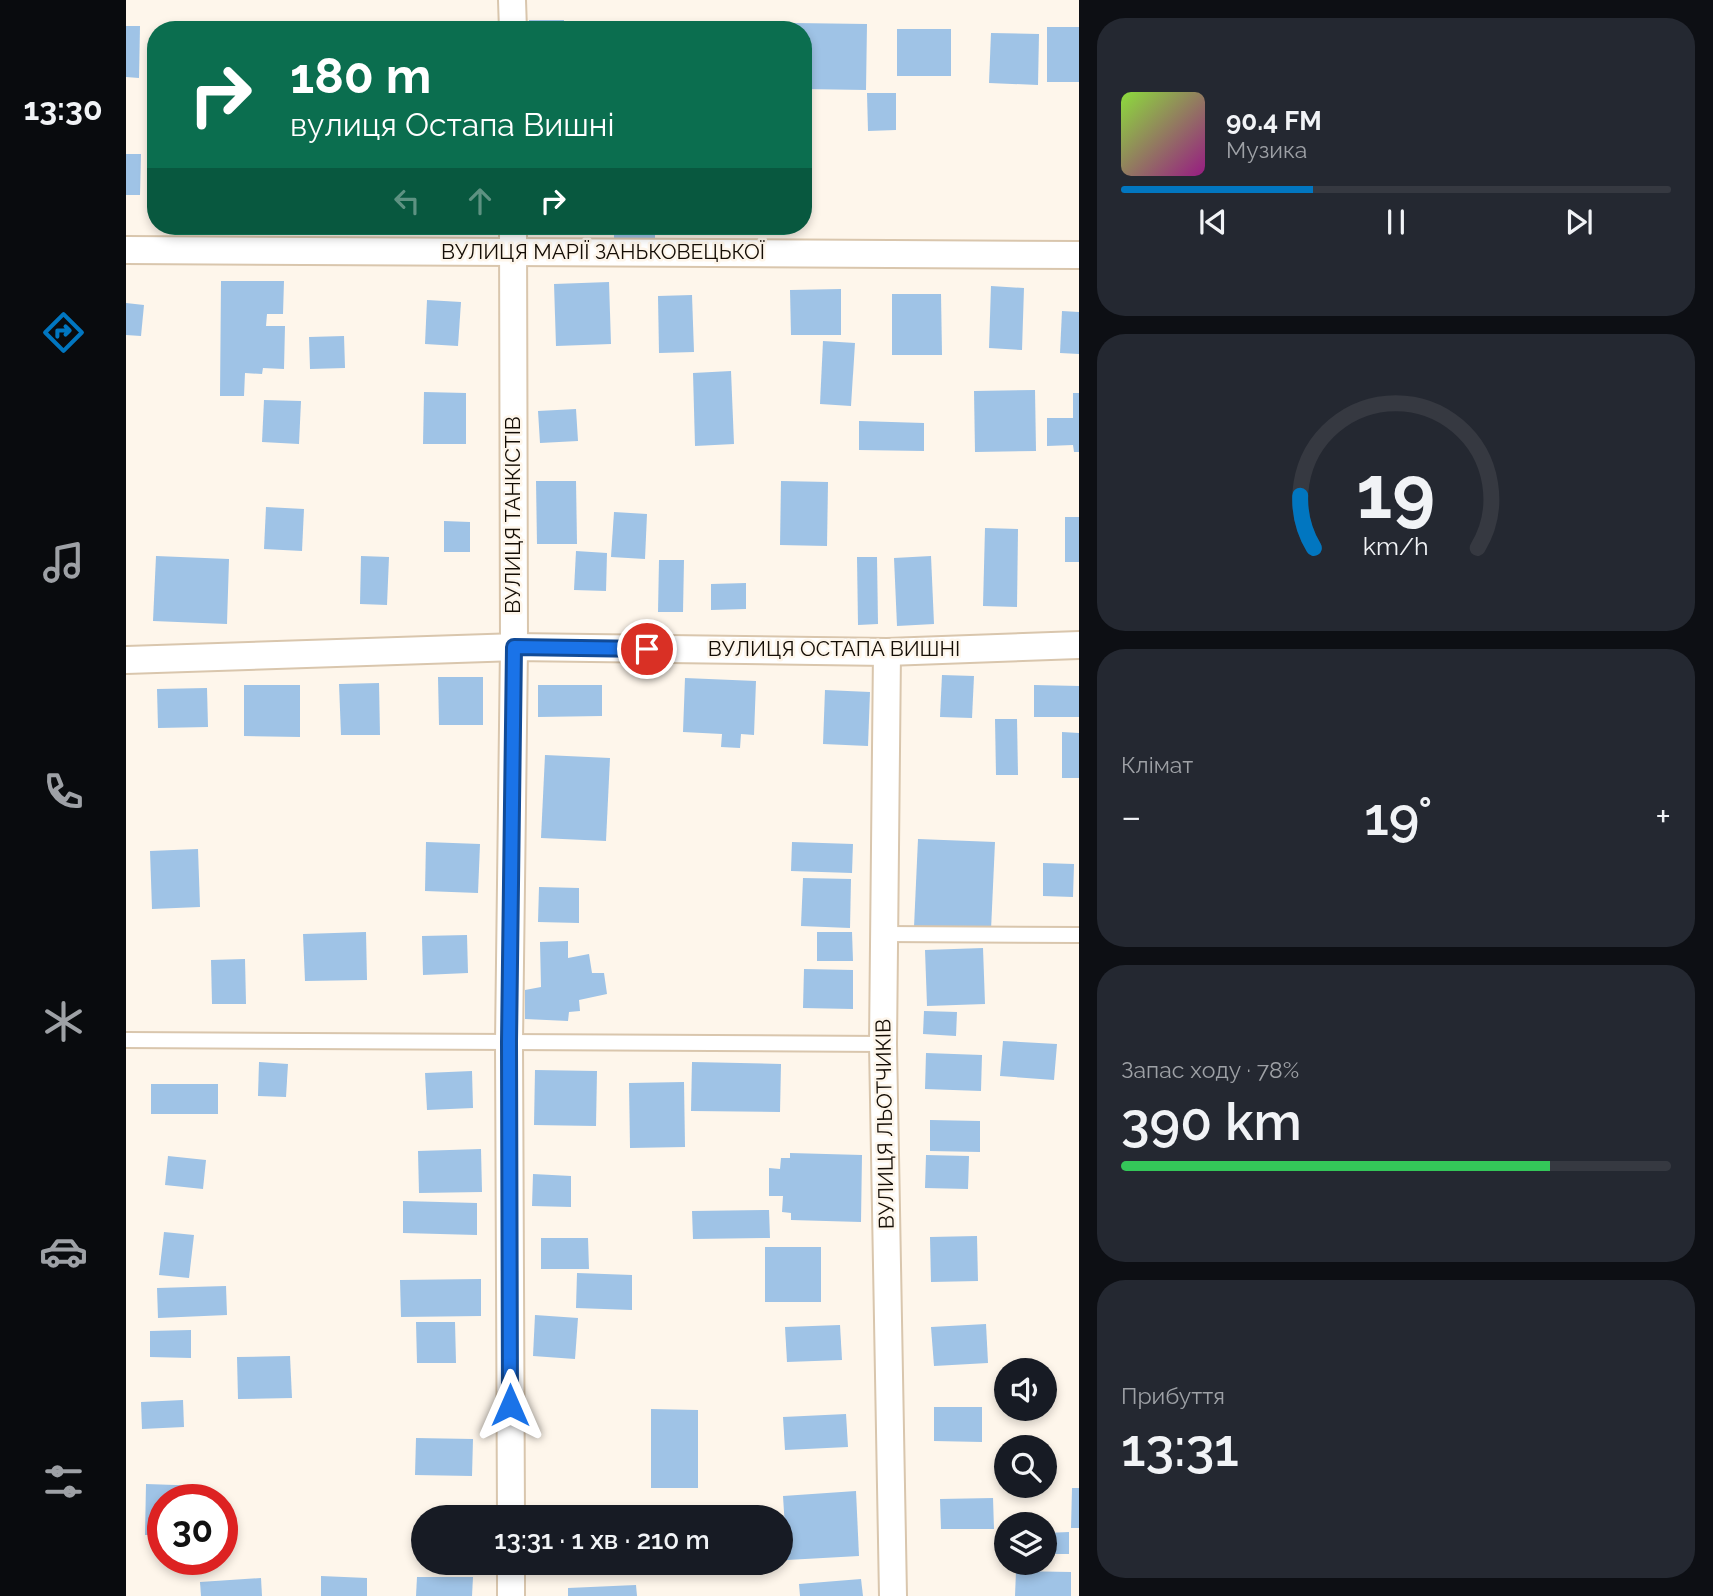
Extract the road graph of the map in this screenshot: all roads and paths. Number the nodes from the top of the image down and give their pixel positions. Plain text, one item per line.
1 (512, 0) edge
2 (513, 21) edge
3 (513, 239) edge
4 (126, 250) edge
5 (1079, 255) edge
6 (1079, 645) edge
7 (514, 647) junction
8 (887, 652) junction
9 (126, 660) edge
10 (884, 934) junction
11 (1079, 935) edge
12 (126, 1040) edge
13 (509, 1042) junction
14 (883, 1044) junction
15 (510, 1505) edge
16 (511, 1575) edge
17 (511, 1596) edge
18 (893, 1596) edge

1 - 2 street
3 - 4 street, ВУЛИЦЯ МАРІЇ ЗАНЬКОВЕЦЬКОЇ
3 - 5 street, ВУЛИЦЯ МАРІЇ ЗАНЬКОВЕЦЬКОЇ
3 - 7 street, ВУЛИЦЯ ТАНКІСТІВ
6 - 8 street, ВУЛИЦЯ ОСТАПА ВИШНІ
7 - 8 street, ВУЛИЦЯ ОСТАПА ВИШНІ
7 - 9 street, ВУЛИЦЯ ОСТАПА ВИШНІ
7 - 13 street, ВУЛИЦЯ ТАНКІСТІВ
8 - 10 street, ВУЛИЦЯ ЛЬОТЧИКІВ
10 - 11 lane
10 - 14 street, ВУЛИЦЯ ЛЬОТЧИКІВ
12 - 13 lane
13 - 14 lane
13 - 15 street, ВУЛИЦЯ ТАНКІСТІВ
14 - 18 street, ВУЛИЦЯ ЛЬОТЧИКІВ
16 - 17 street

